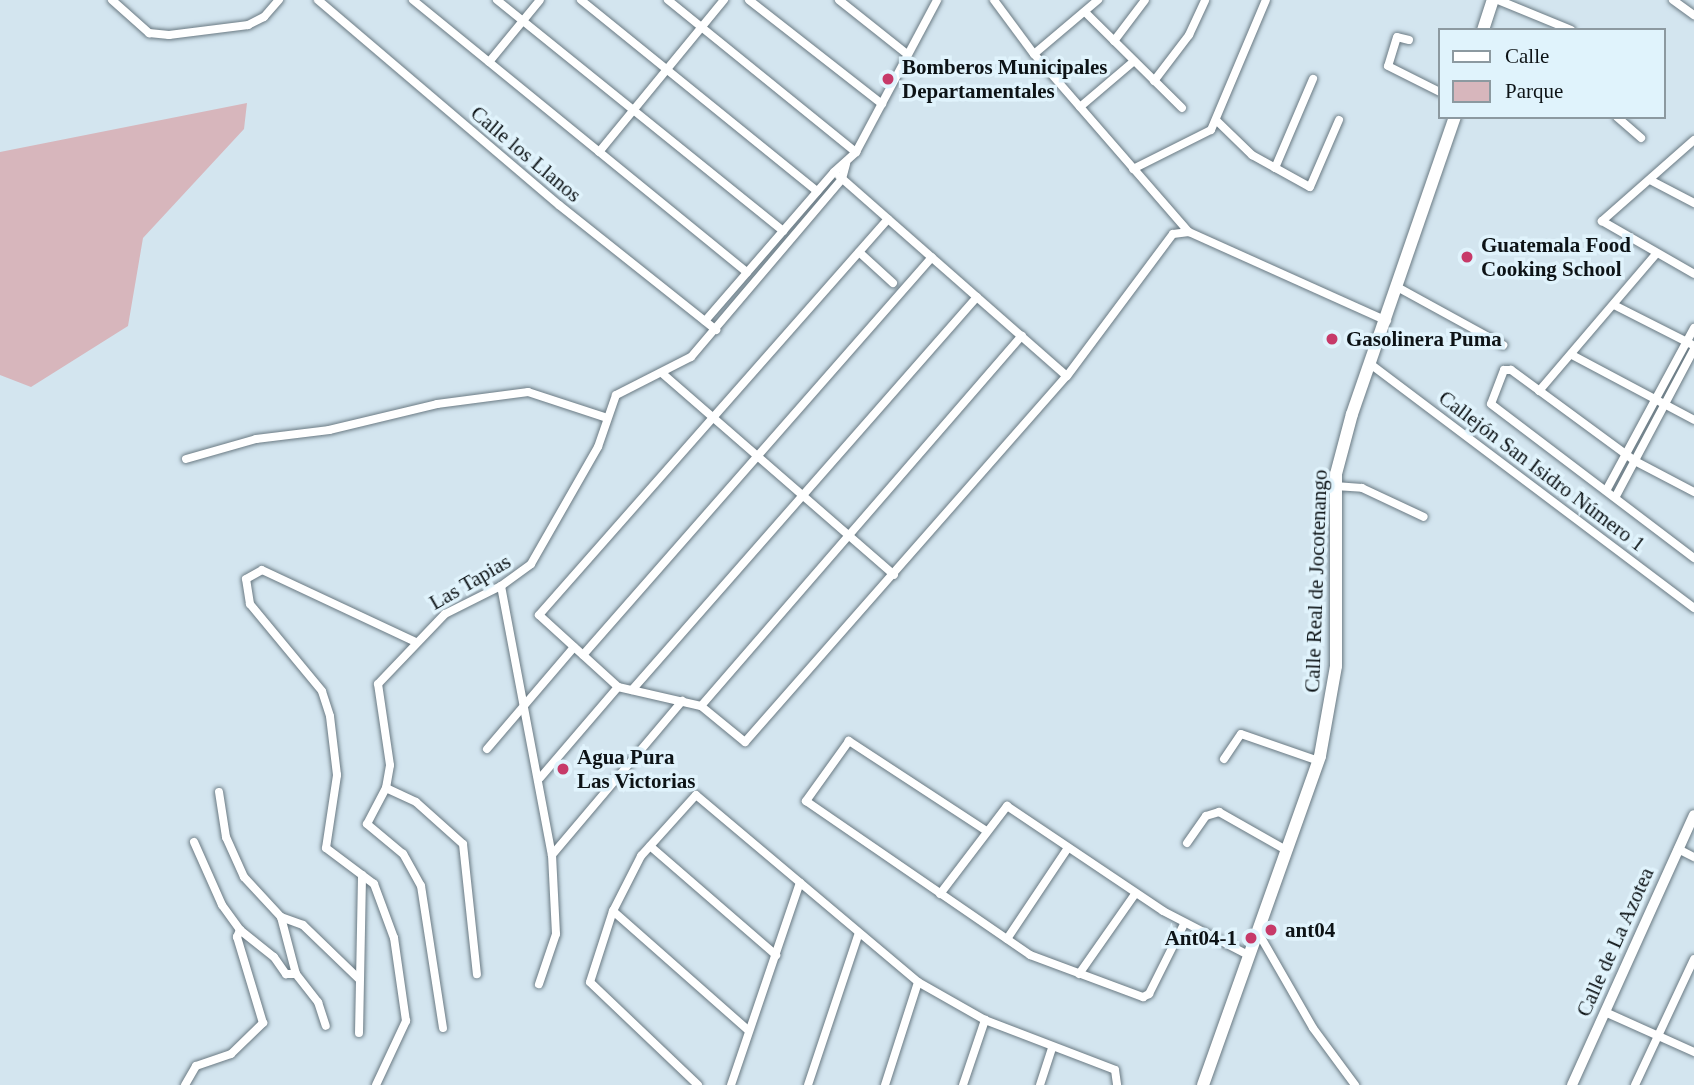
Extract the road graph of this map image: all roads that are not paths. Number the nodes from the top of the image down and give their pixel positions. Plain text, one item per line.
1 (112, 0) edge
2 (279, 0) edge
3 (318, 0) edge
4 (413, 0) edge
5 (496, 0) edge
6 (540, 0) edge
7 (581, 0) edge
8 (667, 0) edge
9 (724, 0) edge
10 (749, 0) edge
11 (839, 0) edge
12 (937, 0) edge
13 (994, 0) edge
14 (1098, 0) edge
15 (1145, 0) edge
16 (1206, 0) edge
17 (1266, 0) edge
18 (1496, 0) edge
19 (1676, 1) edge
20 (1086, 13) junction
21 (1694, 15) edge
22 (523, 21) junction
23 (702, 28) junction
24 (1486, 28) edge
25 (1566, 28) edge
26 (1409, 40) dead end
27 (1114, 41) junction
28 (907, 54) junction
29 (1034, 54) junction
30 (1134, 61) junction
31 (489, 62) junction
32 (667, 70) junction
33 (1313, 79) dead end
34 (1154, 81) junction
35 (1438, 91) edge
36 (882, 104) junction
37 (1080, 107) junction
38 (1182, 108) dead end
39 (634, 111) junction
40 (1454, 119) edge
41 (1619, 119) edge
42 (1339, 120) dead end
43 (1217, 121) junction
44 (1641, 138) dead end
45 (1694, 140) edge
46 (600, 152) junction
47 (856, 152) junction
48 (846, 164) junction
49 (1275, 168) junction
50 (1133, 169) junction
51 (834, 172) junction
52 (842, 179) junction
53 (1650, 180) junction
54 (817, 191) junction
55 (1694, 203) edge
56 (888, 219) junction
57 (783, 231) junction
58 (1189, 232) junction
59 (859, 252) junction
60 (1655, 255) junction
61 (932, 257) junction
62 (747, 272) junction
63 (1694, 274) edge
64 (893, 283) dead end
65 (1399, 288) junction
66 (976, 297) junction
67 (1614, 305) junction
68 (705, 321) junction
69 (1387, 321) junction
70 (1694, 328) edge
71 (716, 330) junction
72 (1021, 336) junction
73 (1503, 345) dead end
74 (1692, 346) edge
75 (1572, 355) junction
76 (1369, 363) junction
77 (663, 374) junction
78 (1067, 376) junction
79 (1539, 391) junction
80 (1660, 403) junction
81 (607, 418) junction
82 (714, 418) junction
83 (1694, 420) edge
84 (1627, 456) junction
85 (757, 458) junction
86 (186, 459) dead end
87 (1635, 461) junction
88 (1335, 486) junction
89 (1607, 489) junction
90 (1694, 492) edge
91 (1616, 496) junction
92 (802, 497) junction
93 (1424, 517) dead end
94 (848, 536) junction
95 (1694, 558) edge
96 (894, 575) junction
97 (501, 586) junction
98 (1694, 608) edge
99 (416, 642) junction
100 (574, 647) junction
101 (583, 655) junction
102 (618, 687) junction
103 (632, 690) junction
104 (682, 701) junction
105 (525, 706) junction
106 (701, 706) junction
107 (487, 749) dead end
108 (1224, 759) dead end
109 (1319, 761) junction
110 (540, 778) junction
111 (386, 788) junction
112 (219, 792) dead end
113 (1694, 815) edge
114 (985, 830) junction
115 (194, 842) dead end
116 (1186, 843) dead end
117 (650, 846) junction
118 (1069, 848) junction
119 (1678, 849) junction
120 (1287, 851) junction
121 (552, 855) junction
122 (1694, 857) edge
123 (362, 876) junction
124 (800, 882) junction
125 (940, 894) junction
126 (1135, 894) junction
127 (613, 911) junction
128 (281, 918) junction
129 (1184, 923) junction
130 (240, 930) junction
131 (859, 933) junction
132 (1259, 934) junction
133 (1007, 939) junction
134 (776, 955) junction
135 (1250, 956) junction
136 (1694, 959) edge
137 (296, 974) junction
138 (477, 974) dead end
139 (1079, 975) junction
140 (359, 979) junction
141 (919, 982) junction
142 (539, 984) dead end
143 (1605, 1012) junction
144 (985, 1020) junction
145 (326, 1026) dead end
146 (443, 1028) dead end
147 (750, 1031) junction
148 (359, 1033) dead end
149 (1658, 1036) junction
150 (1052, 1048) junction
151 (1694, 1052) edge
152 (185, 1085) edge
153 (376, 1085) edge
154 (698, 1085) edge
155 (731, 1085) edge
156 (808, 1085) edge
157 (885, 1085) edge
158 (963, 1085) edge
159 (1040, 1085) edge
160 (1117, 1085) edge
161 (1203, 1085) edge
162 (1355, 1085) edge
163 (1572, 1085) edge
164 (1635, 1085) edge

1 - 2 street
3 - 68 street, Calle los Llanos
4 - 31 street
5 - 22 street
6 - 22 street
7 - 32 street
8 - 23 street
9 - 23 street
10 - 36 street
11 - 28 street
12 - 28 street
13 - 29 street
14 - 20 street
15 - 27 street
16 - 34 street
17 - 43 street
18 - 24 main road
18 - 25 street
19 - 21 street
20 - 27 street
20 - 29 street
22 - 31 street
22 - 39 street
23 - 32 street
23 - 47 street
26 - 35 street
27 - 30 street
28 - 36 street
29 - 37 street
30 - 34 street
30 - 37 street
31 - 46 street
32 - 39 street
32 - 54 street
33 - 49 street
34 - 38 street
36 - 47 street
37 - 50 street
39 - 46 street
39 - 57 street
40 - 65 main road, Calle Real de Jocotenango
41 - 44 street
42 - 49 street
43 - 49 street
43 - 50 street
45 - 53 street
46 - 62 street
47 - 48 street
48 - 51 street
48 - 52 street, Las Tapias
50 - 58 street
51 - 52 street
51 - 54 street
52 - 56 street
52 - 71 street, Las Tapias
53 - 55 street
53 - 60 street
54 - 57 street
56 - 59 street
56 - 61 street
57 - 62 street
58 - 69 street
58 - 78 street
59 - 64 street
59 - 82 street
60 - 63 street
60 - 67 street
61 - 66 street
61 - 85 street
62 - 68 street
65 - 69 main road, Calle Real de Jocotenango
65 - 73 street
66 - 72 street
66 - 92 street
67 - 74 street
67 - 75 street
68 - 71 street, Calle los Llanos
69 - 76 main road, Calle Real de Jocotenango
70 - 74 street
71 - 77 street, Las Tapias
72 - 78 street
72 - 94 street
74 - 80 street
75 - 79 street
75 - 80 street
76 - 88 main road, Calle Real de Jocotenango
76 - 98 street, Callejón San Isidro Número 1
77 - 81 street, Las Tapias
77 - 82 street
78 - 96 street
79 - 84 street
79 - 89 street
80 - 83 street
80 - 84 street
80 - 87 street
81 - 86 street
81 - 97 street, Las Tapias
82 - 85 street
82 - 100 street
84 - 87 street
84 - 89 street
85 - 92 street
85 - 101 street
87 - 90 street
87 - 91 street
88 - 93 street
88 - 109 main road, Calle Real de Jocotenango
89 - 91 street
91 - 95 street
92 - 94 street
92 - 103 street
94 - 96 street
94 - 106 street
96 - 106 street
97 - 99 street, Las Tapias
97 - 105 street
99 - 111 street, Las Tapias
99 - 123 street
100 - 101 street
100 - 105 street
101 - 102 street
102 - 103 street
102 - 110 street
103 - 104 street
104 - 106 street
104 - 121 street
105 - 107 street
105 - 110 street
108 - 109 street
109 - 120 main road, Calle Real de Jocotenango
110 - 121 street
111 - 138 street
111 - 146 street
112 - 128 street
113 - 119 street, Calle de La Azotea
114 - 118 street
114 - 125 street
114 - 125 street
115 - 130 street
116 - 120 street
117 - 124 street
117 - 127 street
117 - 134 street
118 - 126 street
118 - 133 street
119 - 122 street
119 - 143 street, Calle de La Azotea
120 - 132 main road, Calle Real de Jocotenango
121 - 142 street
123 - 140 street
123 - 153 street
124 - 131 street
124 - 134 street
125 - 133 street
126 - 129 street
126 - 139 street
127 - 147 street
127 - 154 street
128 - 137 street
128 - 140 street
129 - 135 street
129 - 139 street
130 - 137 street
130 - 152 street
131 - 141 street
131 - 156 street
132 - 135 main road, Calle Real de Jocotenango
132 - 162 street
133 - 139 street
134 - 147 street
135 - 161 main road, Calle Real de Jocotenango
136 - 149 street
137 - 145 street
140 - 148 street
141 - 144 street
141 - 157 street
143 - 149 street
143 - 163 street, Calle de La Azotea
144 - 150 street
144 - 158 street
147 - 155 street
149 - 151 street
149 - 164 street
150 - 159 street
150 - 160 street

